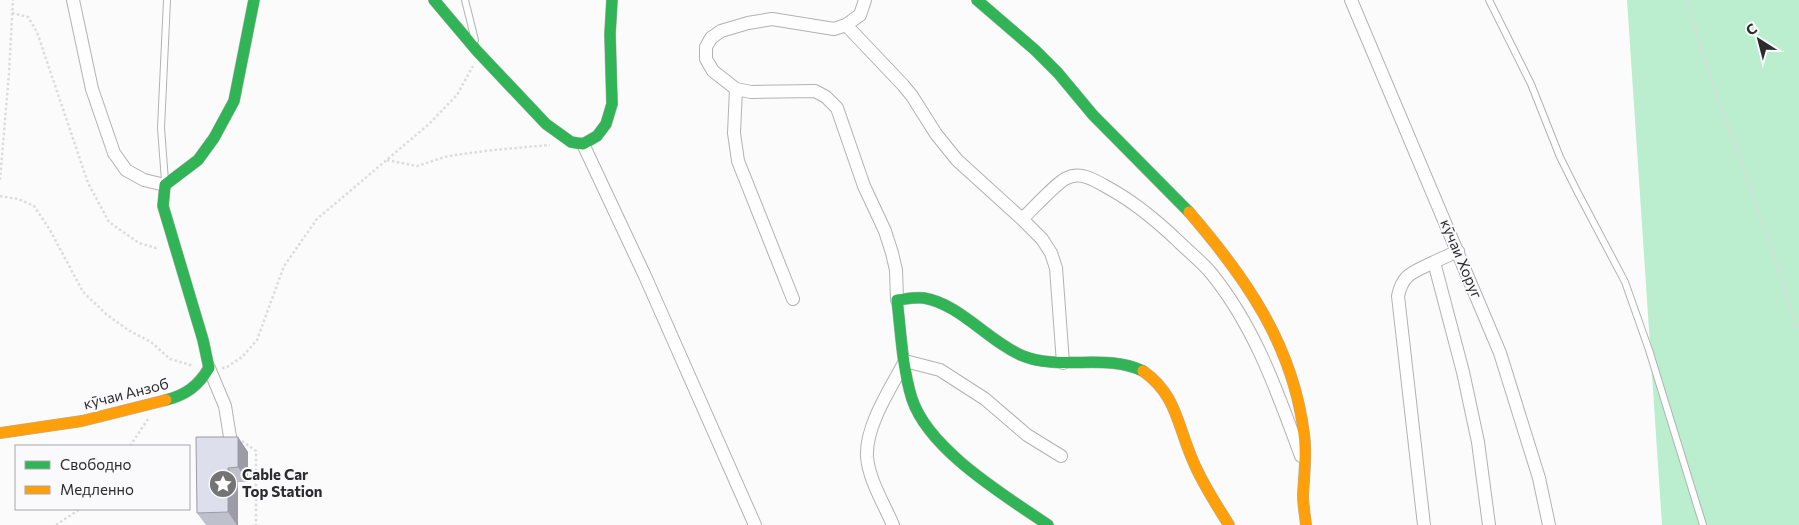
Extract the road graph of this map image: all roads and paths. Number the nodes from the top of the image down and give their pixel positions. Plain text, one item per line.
1 (13, 0) edge
2 (73, 0) edge
3 (167, 0) edge
4 (254, 0) edge
5 (434, 0) edge
6 (464, 0) edge
7 (612, 0) edge
8 (865, 0) edge
9 (977, 0) edge
10 (1351, 0) edge
11 (1489, 0) edge
12 (1686, 0) edge
13 (12, 13) junction
14 (846, 25) junction
15 (477, 51) junction
16 (736, 89) junction
17 (577, 143) junction
18 (387, 160) junction
19 (0, 180) edge
20 (165, 185) junction
21 (0, 196) edge
22 (1022, 219) junction
23 (174, 242) junction
24 (1458, 251) junction
25 (1434, 262) junction
26 (793, 299) dead end
27 (897, 300) junction
28 (1799, 331) edge
29 (905, 361) junction
30 (1063, 363) junction
31 (209, 368) junction
32 (160, 401) junction
33 (0, 432) edge
34 (230, 437) joint
35 (131, 445) edge
36 (1061, 456) dead end
37 (1306, 470) junction
38 (78, 510) edge
39 (56, 525) edge
40 (256, 525) edge
41 (755, 525) edge
42 (893, 525) edge
43 (1048, 525) edge
44 (1229, 525) edge
45 (1306, 525) edge
46 (1424, 525) edge
47 (1489, 525) edge
48 (1550, 525) edge
49 (1703, 525) edge

1 - 13 path
2 - 20 street
3 - 20 lane
4 - 20 street
5 - 15 street
6 - 15 lane
7 - 17 street
8 - 14 street
9 - 37 street
10 - 24 street, кӯчаи Хоруг
11 - 49 lane
12 - 28 path
13 - 19 path
13 - 23 path
14 - 16 street
14 - 22 street
15 - 17 street
15 - 18 path
16 - 26 street
16 - 27 street
17 - 18 path
17 - 41 street
18 - 31 path
20 - 23 street
21 - 31 path
22 - 30 street
22 - 37 street
23 - 31 street
24 - 25 street
24 - 48 street, кӯчаи Хоруг
25 - 46 street
25 - 47 street
27 - 29 street
27 - 30 street
29 - 36 street
29 - 42 street
29 - 43 street
30 - 44 street
31 - 32 street, кӯчаи Анзоб
31 - 34 street
32 - 33 street, кӯчаи Анзоб
32 - 35 path
34 - 40 path
37 - 45 street
38 - 39 path

